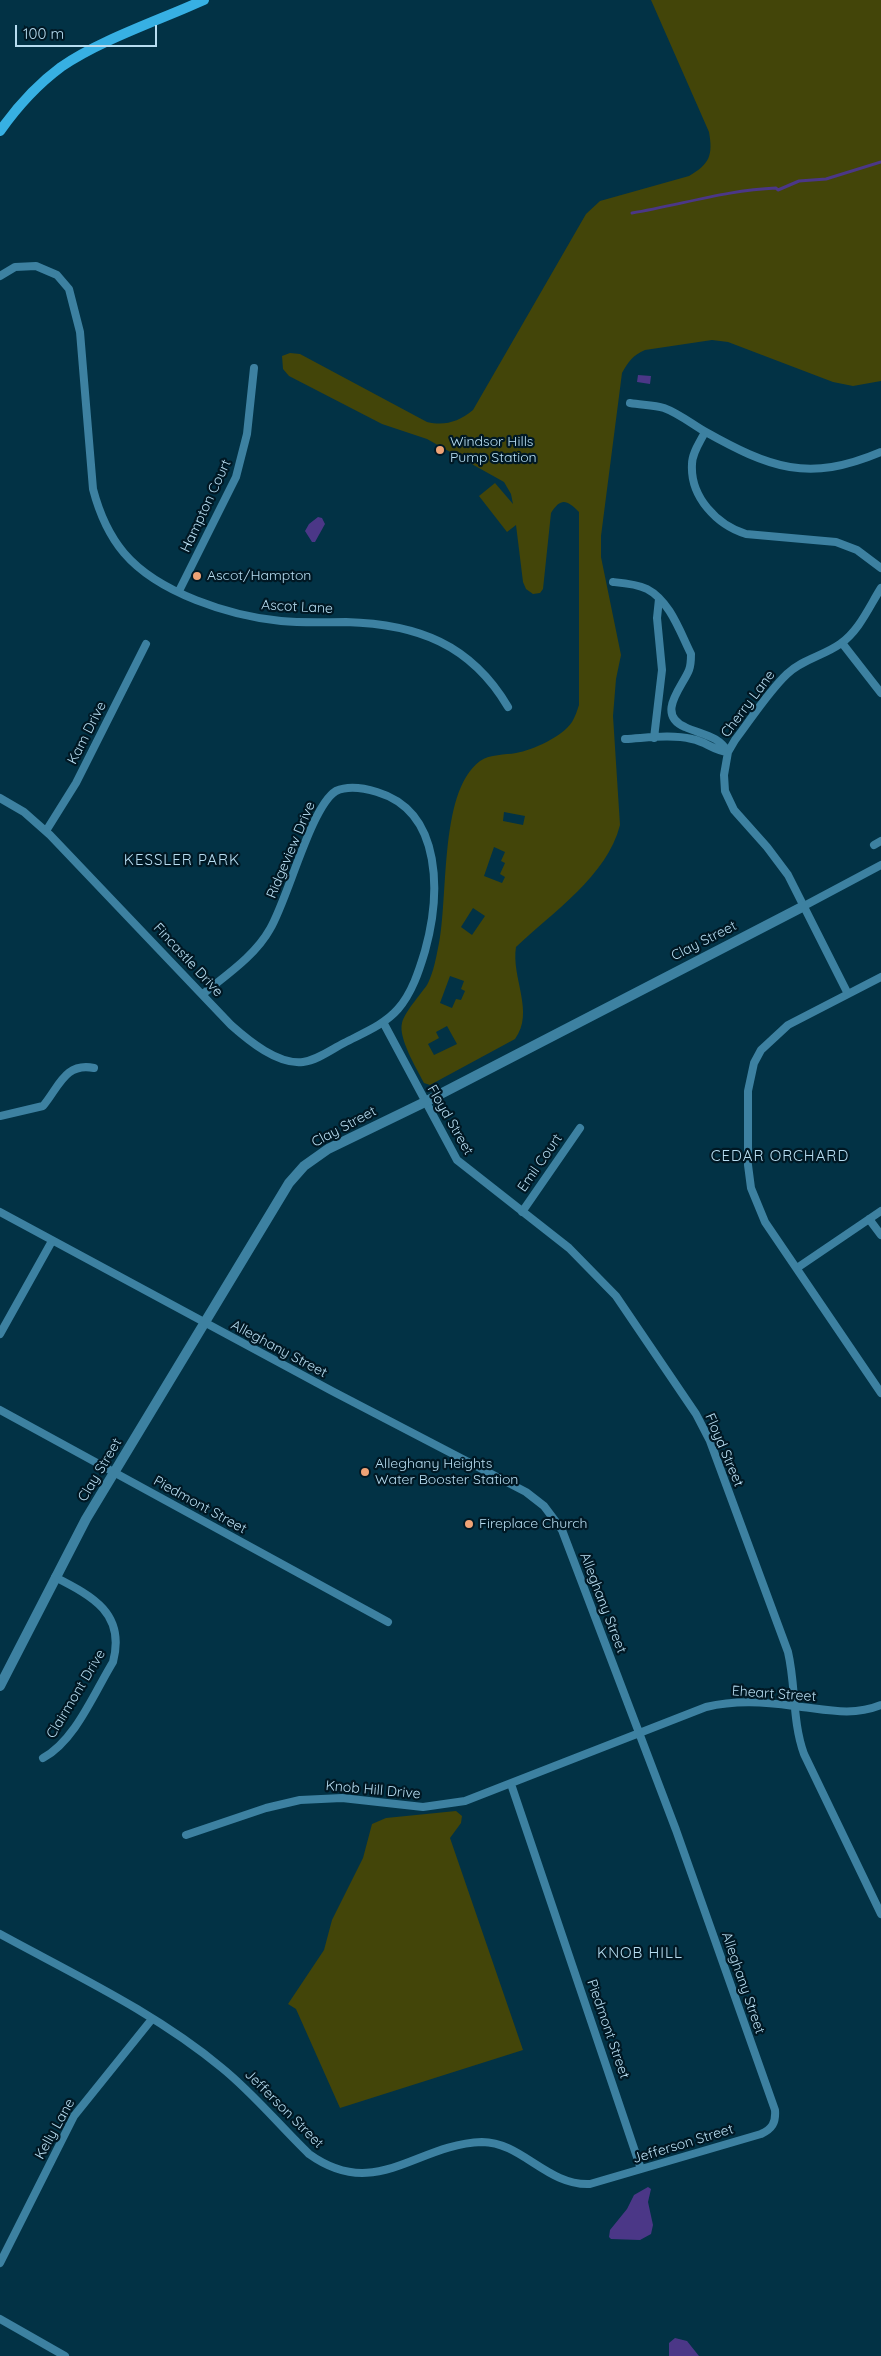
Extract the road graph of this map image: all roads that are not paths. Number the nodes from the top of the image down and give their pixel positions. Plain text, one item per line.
1 (204, 0) edge
2 (0, 130) edge
3 (0, 276) edge
4 (254, 368) dead end
5 (630, 403) dead end
6 (705, 432) junction
7 (881, 452) edge
8 (881, 568) edge
9 (613, 582) dead end
10 (881, 588) edge
11 (179, 591) junction
12 (659, 599) junction
13 (842, 643) junction
14 (146, 644) dead end
15 (881, 693) edge
16 (508, 707) dead end
17 (654, 738) junction
18 (625, 739) dead end
19 (728, 752) junction
20 (0, 798) edge
21 (46, 831) junction
22 (881, 865) edge
23 (804, 906) junction
24 (881, 977) edge
25 (203, 994) junction
26 (848, 994) junction
27 (383, 1022) junction
28 (94, 1068) dead end
29 (425, 1102) junction
30 (0, 1116) edge
31 (580, 1128) dead end
32 (881, 1211) edge
33 (0, 1212) edge
34 (522, 1212) junction
35 (869, 1219) junction
36 (881, 1235) edge
37 (52, 1241) junction
38 (797, 1268) junction
39 (203, 1322) junction
40 (0, 1334) edge
41 (881, 1393) edge
42 (0, 1410) edge
43 (115, 1473) junction
44 (55, 1577) junction
45 (388, 1622) dead end
46 (0, 1686) edge
47 (881, 1705) edge
48 (794, 1706) junction
49 (639, 1734) junction
50 (43, 1758) dead end
51 (511, 1784) junction
52 (186, 1835) dead end
53 (881, 1914) edge
54 (0, 1934) edge
55 (152, 2020) junction
56 (773, 2125) joint
57 (641, 2170) junction
58 (0, 2263) edge
59 (0, 2319) edge
60 (65, 2356) edge

1 - 2 main road
3 - 11 street, Ascot Lane
4 - 11 street, Hampton Court
5 - 6 street
6 - 7 street
6 - 8 street
9 - 12 street
10 - 13 street, Cherry Lane
11 - 16 street, Ascot Lane
12 - 17 street
12 - 19 street
13 - 15 street
13 - 19 street, Cherry Lane
14 - 21 street, Kam Drive
17 - 18 street
17 - 19 street
19 - 23 street, Cherry Lane
20 - 21 street, Fincastle Drive
21 - 25 street, Fincastle Drive
22 - 23 street, Clay Street
23 - 26 street, Cherry Lane
23 - 29 street, Clay Street
24 - 26 street
25 - 27 street, Fincastle Drive
25 - 27 street, Ridgeview Drive
26 - 38 street
27 - 29 street, Floyd Street
28 - 30 street
29 - 34 street, Floyd Street
29 - 39 street, Clay Street
31 - 34 street, Emil Court
32 - 35 street
33 - 37 street, Alleghany Street
34 - 48 street, Floyd Street
35 - 36 street
35 - 38 street
37 - 39 street, Alleghany Street
37 - 40 street
38 - 41 street
39 - 43 street, Clay Street
39 - 49 street, Alleghany Street
42 - 43 street, Piedmont Street
43 - 44 street, Clay Street
43 - 45 street, Piedmont Street
44 - 46 street, Clay Street
44 - 50 street, Clairmont Drive
47 - 48 street, Eheart Street
48 - 49 street, Eheart Street
48 - 53 street, Floyd Street
49 - 51 street, Knob Hill Drive
49 - 56 street, Alleghany Street
51 - 52 street, Knob Hill Drive
51 - 57 street, Piedmont Street
54 - 55 street, Jefferson Street
55 - 57 street, Jefferson Street
55 - 58 street, Kelly Lane
56 - 57 street, Jefferson Street
59 - 60 street

